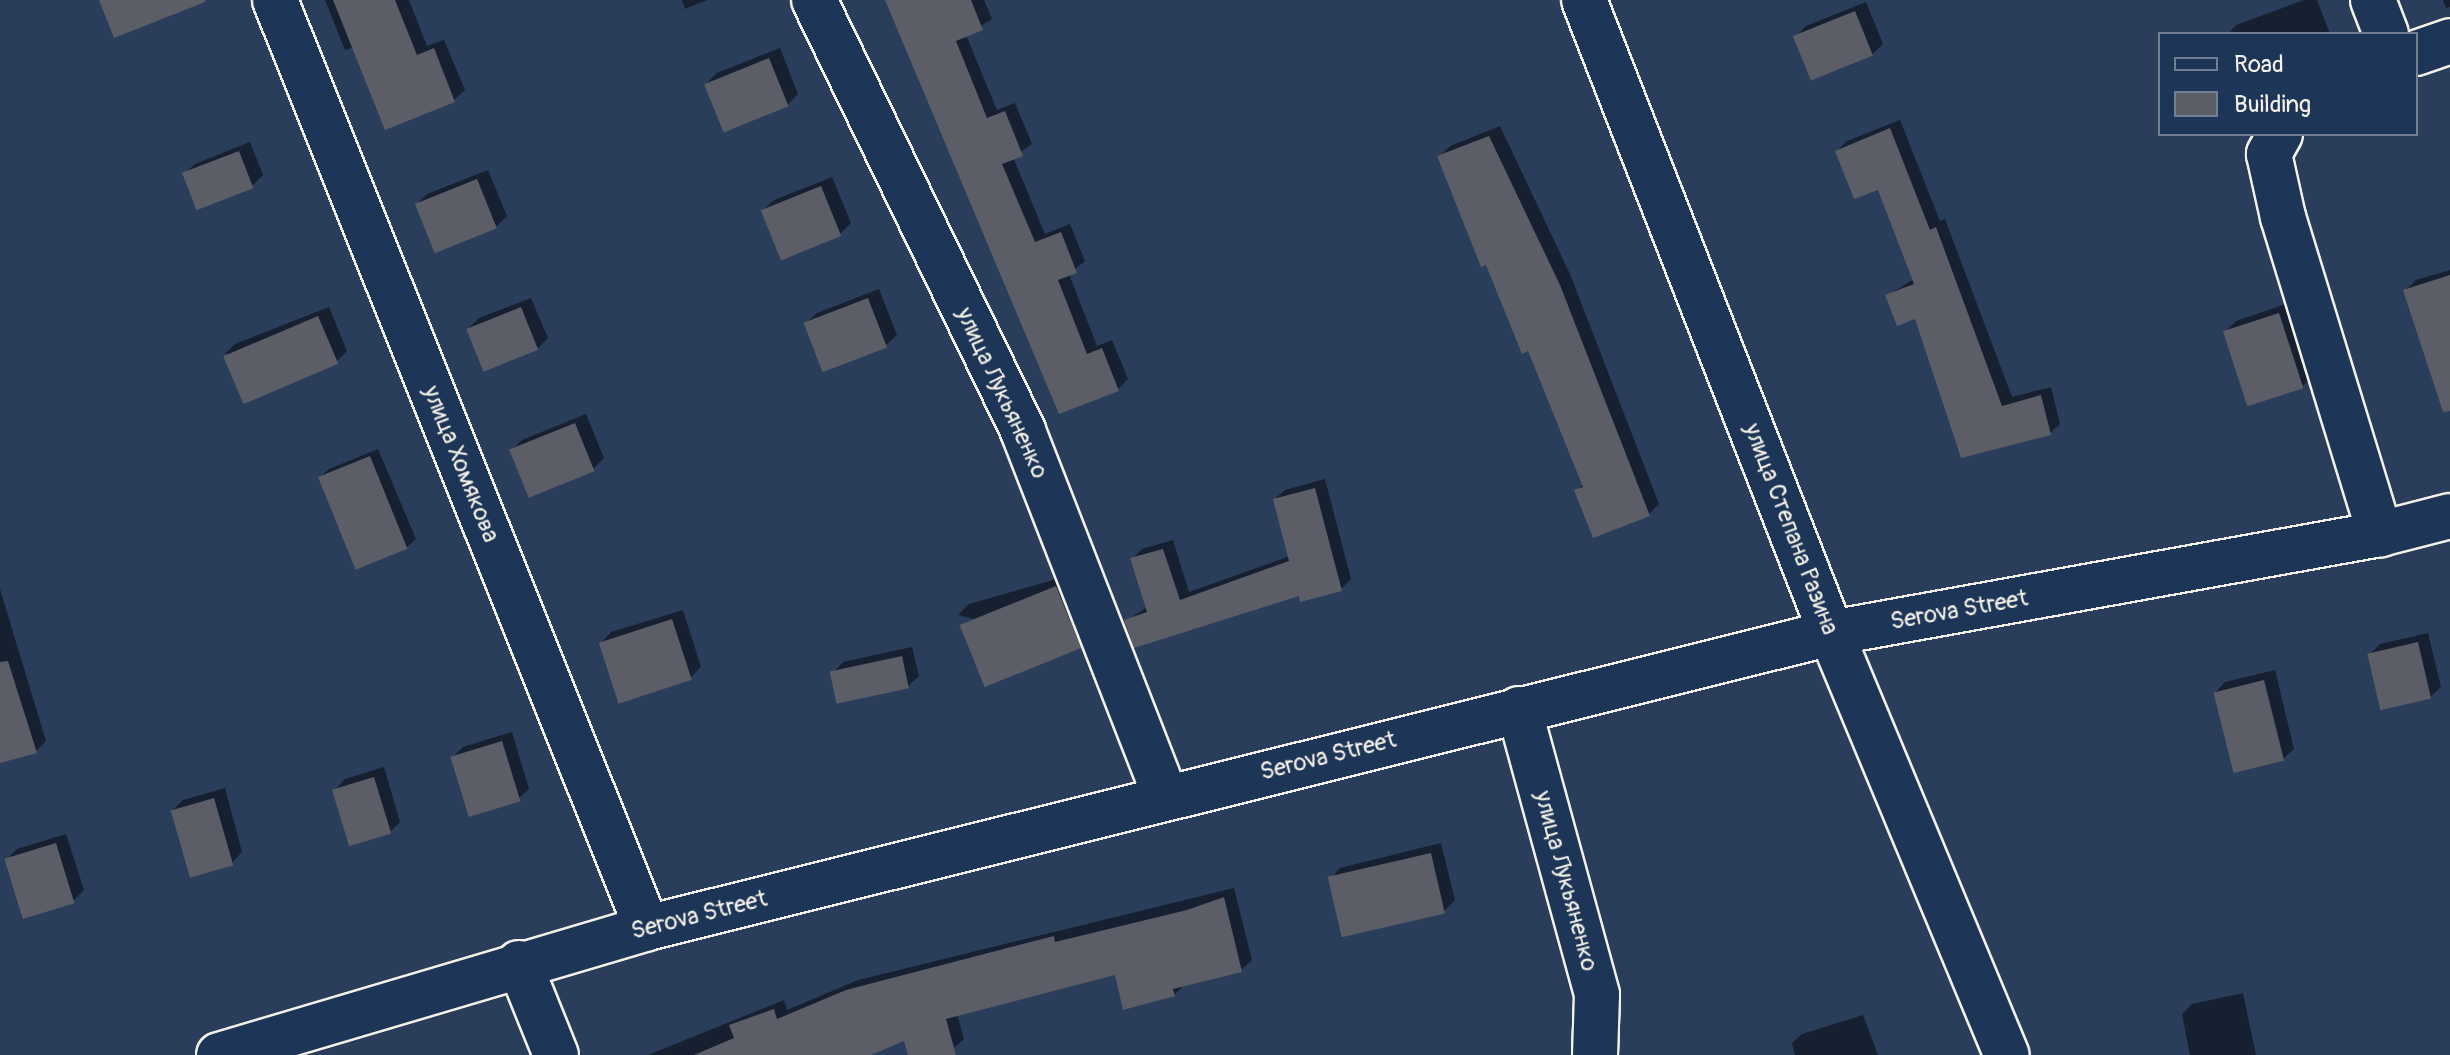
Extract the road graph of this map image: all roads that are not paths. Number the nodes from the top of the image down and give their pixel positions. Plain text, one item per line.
1 (275, 0) edge
2 (814, 0) edge
3 (1584, 0) edge
4 (2373, 0) edge
5 (2385, 32) edge
6 (2450, 41) edge
7 (2418, 52) edge
8 (2279, 136) edge
9 (2450, 516) edge
10 (2380, 534) junction
11 (1831, 633) junction
12 (1519, 709) junction
13 (1165, 796) junction
14 (647, 928) junction
15 (519, 963) junction
16 (219, 1055) edge
17 (556, 1055) edge
18 (1595, 1055) edge
19 (2007, 1055) edge

1 - 14 street, улица Хомякова
2 - 13 street, улица Лукьяненко
3 - 11 street, улица Степана Разина
4 - 5 street
6 - 7 street
8 - 10 street
9 - 10 street, Serova Street
10 - 11 street, Serova Street
11 - 12 street, Serova Street
11 - 19 street, улица Степана Разина
12 - 13 street, Serova Street
12 - 18 street, улица Лукьяненко
13 - 14 street, Serova Street
14 - 15 street, Serova Street
15 - 16 street, Serova Street
15 - 17 street

